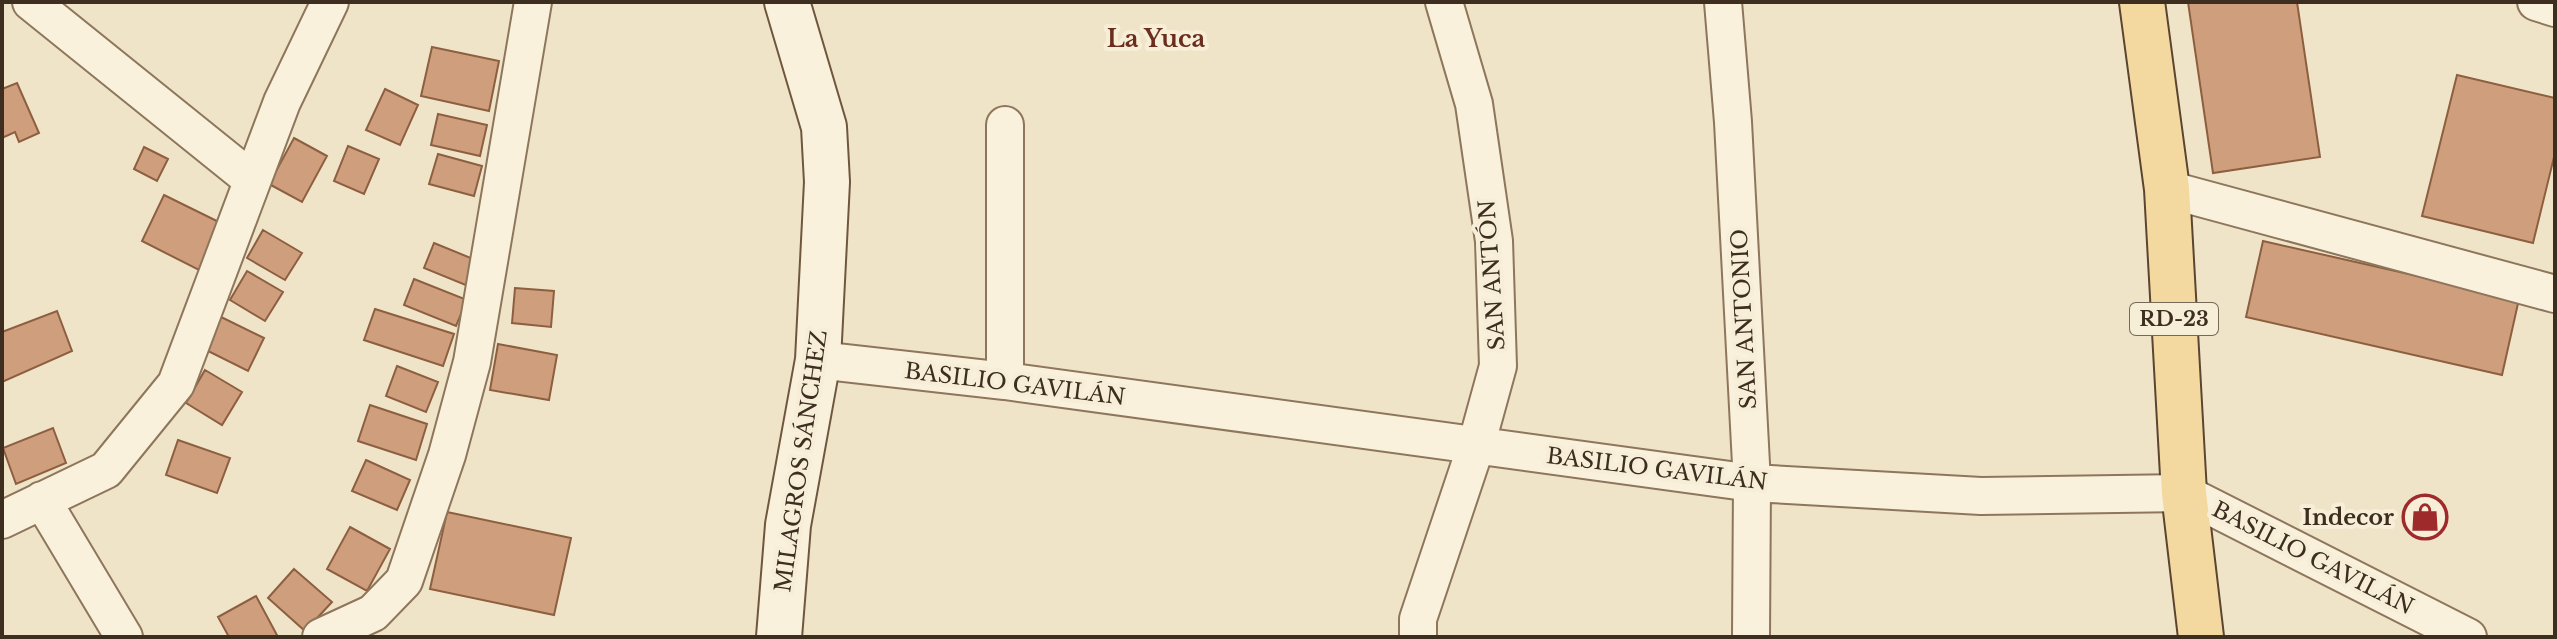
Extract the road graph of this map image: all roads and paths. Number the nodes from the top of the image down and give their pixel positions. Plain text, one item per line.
1 (31, 2) edge
2 (330, 2) edge
3 (533, 2) edge
4 (787, 2) edge
5 (1444, 2) edge
6 (1723, 2) edge
7 (2142, 2) edge
8 (2536, 2) edge
9 (2555, 8) edge
10 (1005, 125) dead end
11 (252, 180) junction
12 (2167, 189) junction
13 (2555, 294) edge
14 (818, 360) junction
15 (1005, 381) junction
16 (1476, 446) junction
17 (1752, 483) junction
18 (2184, 493) junction
19 (42, 500) junction
20 (4, 513) edge
21 (124, 637) edge
22 (321, 637) edge
23 (779, 637) edge
24 (1418, 637) edge
25 (1751, 637) edge
26 (2201, 637) edge
27 (2468, 637) edge

1 - 11 street
2 - 11 street
3 - 22 street
4 - 14 main road, MILAGROS SÁNCHEZ
5 - 16 street, SAN ANTÓN
6 - 17 street, SAN ANTONIO
7 - 12 main road, RD-23
8 - 9 street
10 - 15 street
11 - 19 street
12 - 13 street
12 - 18 main road, RD-23
14 - 15 street, BASILIO GAVILÁN
14 - 23 main road, MILAGROS SÁNCHEZ
15 - 16 street, BASILIO GAVILÁN
16 - 17 street, BASILIO GAVILÁN
16 - 24 street, SAN ANTÓN
17 - 18 street, BASILIO GAVILÁN
17 - 25 street, SAN ANTONIO
18 - 26 main road, RD-23
18 - 27 street, BASILIO GAVILÁN
19 - 20 street
19 - 21 street

